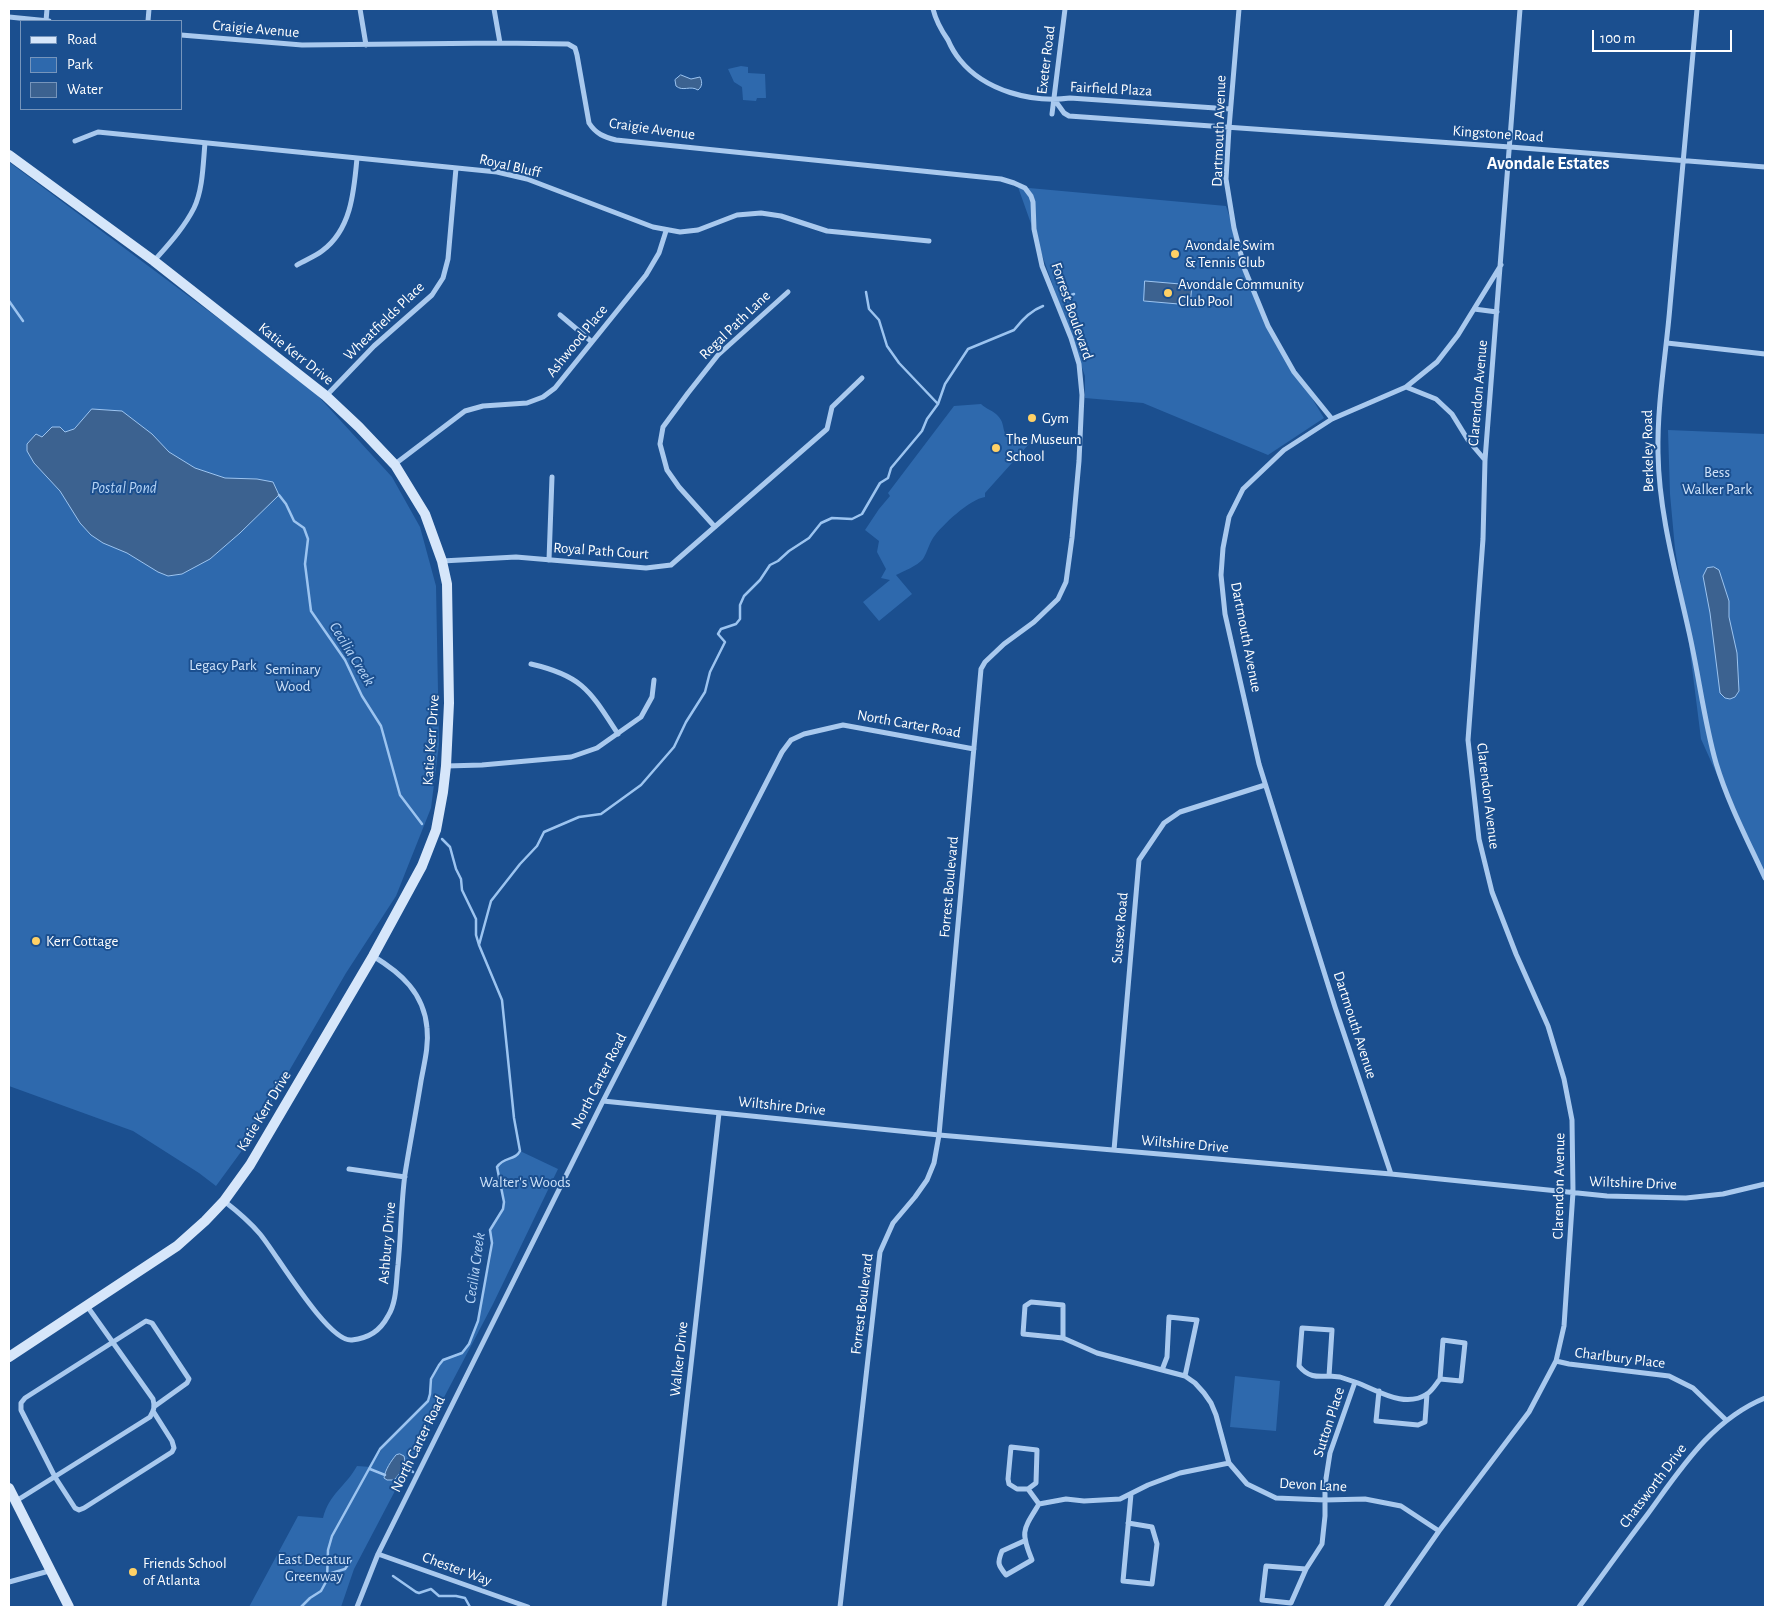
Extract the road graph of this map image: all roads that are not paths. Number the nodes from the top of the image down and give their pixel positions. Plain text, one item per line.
1 (360, 9) edge
2 (494, 9) edge
3 (933, 9) edge
4 (1065, 9) edge
5 (1239, 9) edge
6 (1520, 9) edge
7 (1697, 9) edge
8 (9, 17) edge
9 (38, 20) edge
10 (182, 35) edge
11 (500, 42) junction
12 (366, 44) junction
13 (1054, 99) junction
14 (1230, 109) junction
15 (1052, 114) dead end
16 (1228, 128) junction
17 (75, 141) dead end
18 (205, 143) junction
19 (1510, 147) junction
20 (9, 154) edge
21 (357, 158) junction
22 (1684, 160) junction
23 (1765, 167) edge
24 (456, 168) junction
25 (1031, 196) joint
26 (666, 231) junction
27 (929, 241) dead end
28 (154, 262) junction
29 (1501, 264) junction
30 (297, 265) dead end
31 (788, 292) dead end
32 (1474, 309) junction
33 (1497, 312) junction
34 (560, 314) dead end
35 (592, 342) junction
36 (1667, 343) junction
37 (1765, 354) edge
38 (862, 378) dead end
39 (1406, 387) junction
40 (326, 396) junction
41 (1332, 419) junction
42 (1484, 460) junction
43 (395, 465) junction
44 (552, 477) dead end
45 (715, 527) junction
46 (549, 560) junction
47 (442, 561) junction
48 (531, 664) dead end
49 (654, 680) dead end
50 (618, 734) junction
51 (974, 749) junction
52 (446, 766) junction
53 (1265, 785) junction
54 (1765, 878) edge
55 (373, 956) junction
56 (602, 1101) junction
57 (719, 1112) junction
58 (939, 1135) junction
59 (1114, 1150) junction
60 (349, 1169) dead end
61 (1391, 1174) junction
62 (405, 1177) junction
63 (1765, 1184) edge
64 (1573, 1192) junction
65 (224, 1201) junction
66 (87, 1306) junction
67 (1063, 1338) junction
68 (113, 1342) junction
69 (9, 1357) edge
70 (1556, 1361) junction
71 (1162, 1370) junction
72 (1186, 1376) junction
73 (1329, 1376) junction
74 (1440, 1379) junction
75 (1356, 1382) junction
76 (1379, 1391) junction
77 (1427, 1394) junction
78 (1765, 1398) edge
79 (154, 1409) junction
80 (1726, 1420) junction
81 (1229, 1463) junction
82 (55, 1477) junction
83 (9, 1488) edge
84 (1028, 1489) junction
85 (1131, 1494) junction
86 (1325, 1500) junction
87 (15, 1502) junction
88 (1039, 1504) junction
89 (1128, 1523) junction
90 (1440, 1531) junction
91 (1024, 1541) junction
92 (378, 1554) junction
93 (1306, 1569) junction
94 (49, 1571) junction
95 (9, 1582) edge
96 (517, 1605) edge
97 (69, 1607) edge
98 (357, 1607) edge
99 (528, 1607) edge
100 (664, 1607) edge
101 (840, 1607) edge
102 (1386, 1607) edge
103 (1579, 1607) edge

1 - 12 street
2 - 11 street
3 - 13 street
4 - 13 street, Exeter Road
5 - 14 street, Dartmouth Avenue
6 - 19 street, Clarendon Avenue
7 - 22 street, Berkeley Road
8 - 9 street
10 - 12 street, Craigie Avenue
11 - 12 street, Craigie Avenue
11 - 25 street, Craigie Avenue
13 - 14 street, Fairfield Plaza
13 - 15 street, Exeter Road
13 - 16 street, Fairfield Plaza
14 - 16 street, Dartmouth Avenue
16 - 19 street, Kingstone Road
16 - 41 street, Dartmouth Avenue
17 - 18 street, Royal Bluff
18 - 21 street, Royal Bluff
18 - 28 street
19 - 22 street, Kingstone Road
19 - 29 street, Clarendon Avenue
20 - 28 street, Katie Kerr Drive
21 - 24 street, Royal Bluff
21 - 30 street
22 - 23 street, Kingstone Road
22 - 36 street, Berkeley Road
24 - 26 street, Royal Bluff
24 - 40 street, Wheatfields Place
25 - 51 street, Forrest Boulevard
26 - 27 street, Royal Bluff
26 - 35 street, Ashwood Place
28 - 40 street, Katie Kerr Drive
29 - 32 street
29 - 33 street, Clarendon Avenue
31 - 45 street, Regal Path Lane
32 - 33 street
32 - 39 street
33 - 42 street, Clarendon Avenue
34 - 35 street
35 - 43 street, Ashwood Place
36 - 37 street
36 - 54 street, Berkeley Road
38 - 45 street, Royal Path Court
39 - 41 street
39 - 42 street
40 - 43 street, Katie Kerr Drive
41 - 53 street, Dartmouth Avenue
42 - 64 street, Clarendon Avenue
43 - 47 street, Katie Kerr Drive
44 - 46 street
45 - 46 street, Royal Path Court
46 - 47 street, Royal Path Court
47 - 52 street, Katie Kerr Drive
48 - 50 street
49 - 50 street
50 - 52 street
51 - 56 street, North Carter Road
51 - 58 street, Forrest Boulevard
52 - 55 street, Katie Kerr Drive
53 - 59 street, Sussex Road
53 - 61 street, Dartmouth Avenue
55 - 62 street, Ashbury Drive
55 - 65 street, Katie Kerr Drive
56 - 57 street, Wiltshire Drive
56 - 92 street, North Carter Road
57 - 58 street, Wiltshire Drive
57 - 100 street, Walker Drive
58 - 59 street, Wiltshire Drive
58 - 101 street, Forrest Boulevard
59 - 61 street, Wiltshire Drive
60 - 62 street
61 - 64 street, Wiltshire Drive
62 - 65 street, Ashbury Drive
63 - 64 street, Wiltshire Drive
64 - 70 street, Clarendon Avenue
65 - 66 street, Katie Kerr Drive
66 - 68 street
66 - 69 street, Katie Kerr Drive
67 - 67 street, Devon Lane
67 - 71 street, Devon Lane
68 - 79 street
68 - 79 street
68 - 82 street
70 - 80 street, Charlbury Place
70 - 90 street, Clarendon Avenue
71 - 72 street, Devon Lane
71 - 72 street
72 - 81 street, Devon Lane
73 - 73 street, Sutton Place
73 - 75 street, Sutton Place
74 - 74 street
74 - 77 street
75 - 76 street, Sutton Place
75 - 86 street, Sutton Place
76 - 77 street, Sutton Place
76 - 77 street
78 - 80 street, Chatsworth Drive
79 - 82 street
79 - 82 street
80 - 103 street, Chatsworth Drive
81 - 85 street
81 - 86 street, Devon Lane
82 - 87 street
83 - 87 street
84 - 84 street
84 - 88 street
85 - 88 street
85 - 89 street
86 - 90 street, Devon Lane
86 - 93 street, Sutton Place
87 - 94 street
88 - 91 street
89 - 89 street
90 - 102 street, Clarendon Avenue
91 - 91 street
92 - 96 street, Chester Way
92 - 98 street, North Carter Road
93 - 93 street, Sutton Place
94 - 95 street
94 - 97 street
96 - 99 street, Chester Way

